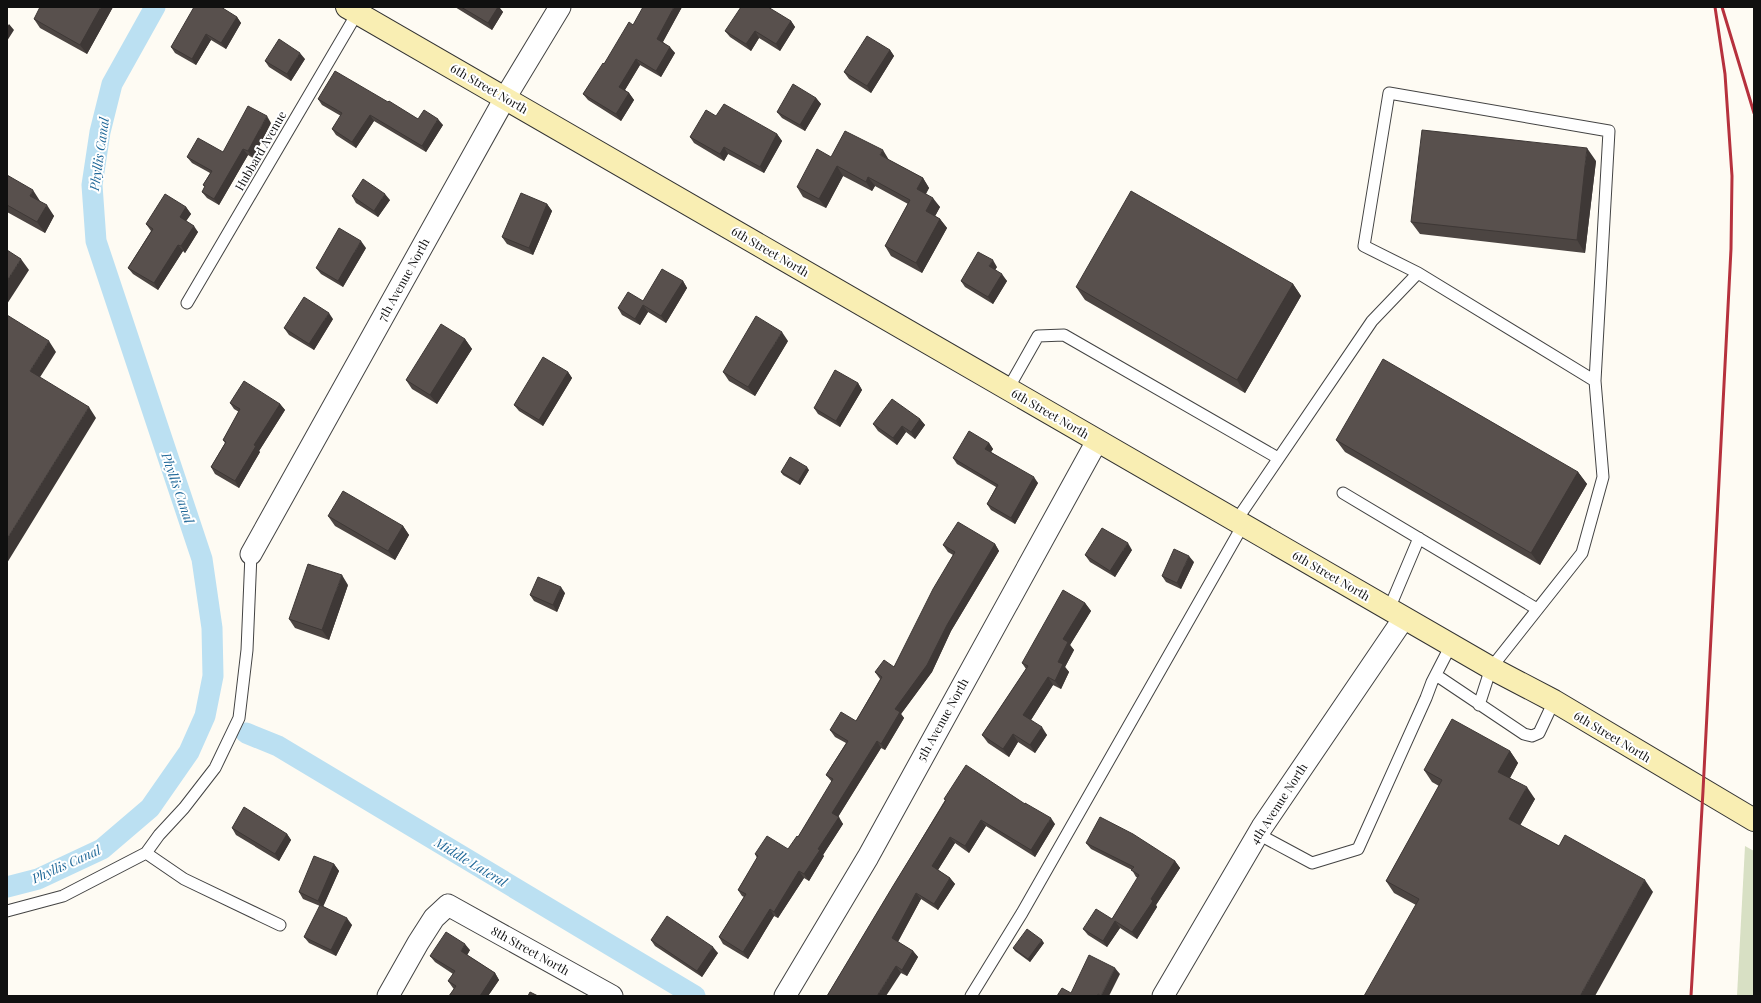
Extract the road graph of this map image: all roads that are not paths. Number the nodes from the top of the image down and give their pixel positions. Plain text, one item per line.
1 (560, 7) edge
2 (355, 9) edge
3 (505, 98) junction
4 (1418, 273) junction
5 (187, 303) dead end
6 (1595, 381) junction
7 (1008, 389) junction
8 (1097, 440) junction
9 (1278, 458) junction
10 (1343, 493) dead end
11 (1239, 523) junction
12 (1419, 538) junction
13 (251, 554) joint
14 (1537, 609) junction
15 (1396, 614) junction
16 (1451, 645) junction
17 (1491, 668) junction
18 (1436, 675) junction
19 (1554, 701) junction
20 (1479, 705) junction
21 (1754, 820) edge
22 (1258, 834) junction
23 (146, 853) junction
24 (7, 911) edge
25 (280, 925) dead end
26 (608, 995) edge
27 (388, 996) edge
28 (785, 996) edge
29 (971, 996) edge
30 (1163, 996) edge

1 - 3 street, 7th Avenue North
2 - 3 street, 6th Street North
2 - 5 lane, Hubbard Avenue
3 - 7 street, 6th Street North
3 - 13 street, 7th Avenue North
4 - 6 lane
4 - 6 lane
4 - 9 lane
6 - 14 lane
7 - 8 street, 6th Street North
7 - 9 lane
8 - 11 street, 6th Street North
8 - 28 street, 5th Avenue North
9 - 11 lane
10 - 12 lane
11 - 15 street, 6th Street North
11 - 29 lane
12 - 14 lane
12 - 15 lane
13 - 23 lane
14 - 17 lane
15 - 16 street, 6th Street North
15 - 22 street, 4th Avenue North
16 - 17 street, 6th Street North
16 - 18 lane
17 - 19 street, 6th Street North
17 - 20 lane
18 - 20 lane
18 - 22 lane
19 - 20 lane
19 - 21 street, 6th Street North
22 - 30 street, 4th Avenue North
23 - 24 lane
23 - 25 lane
26 - 27 street, 8th Street North

